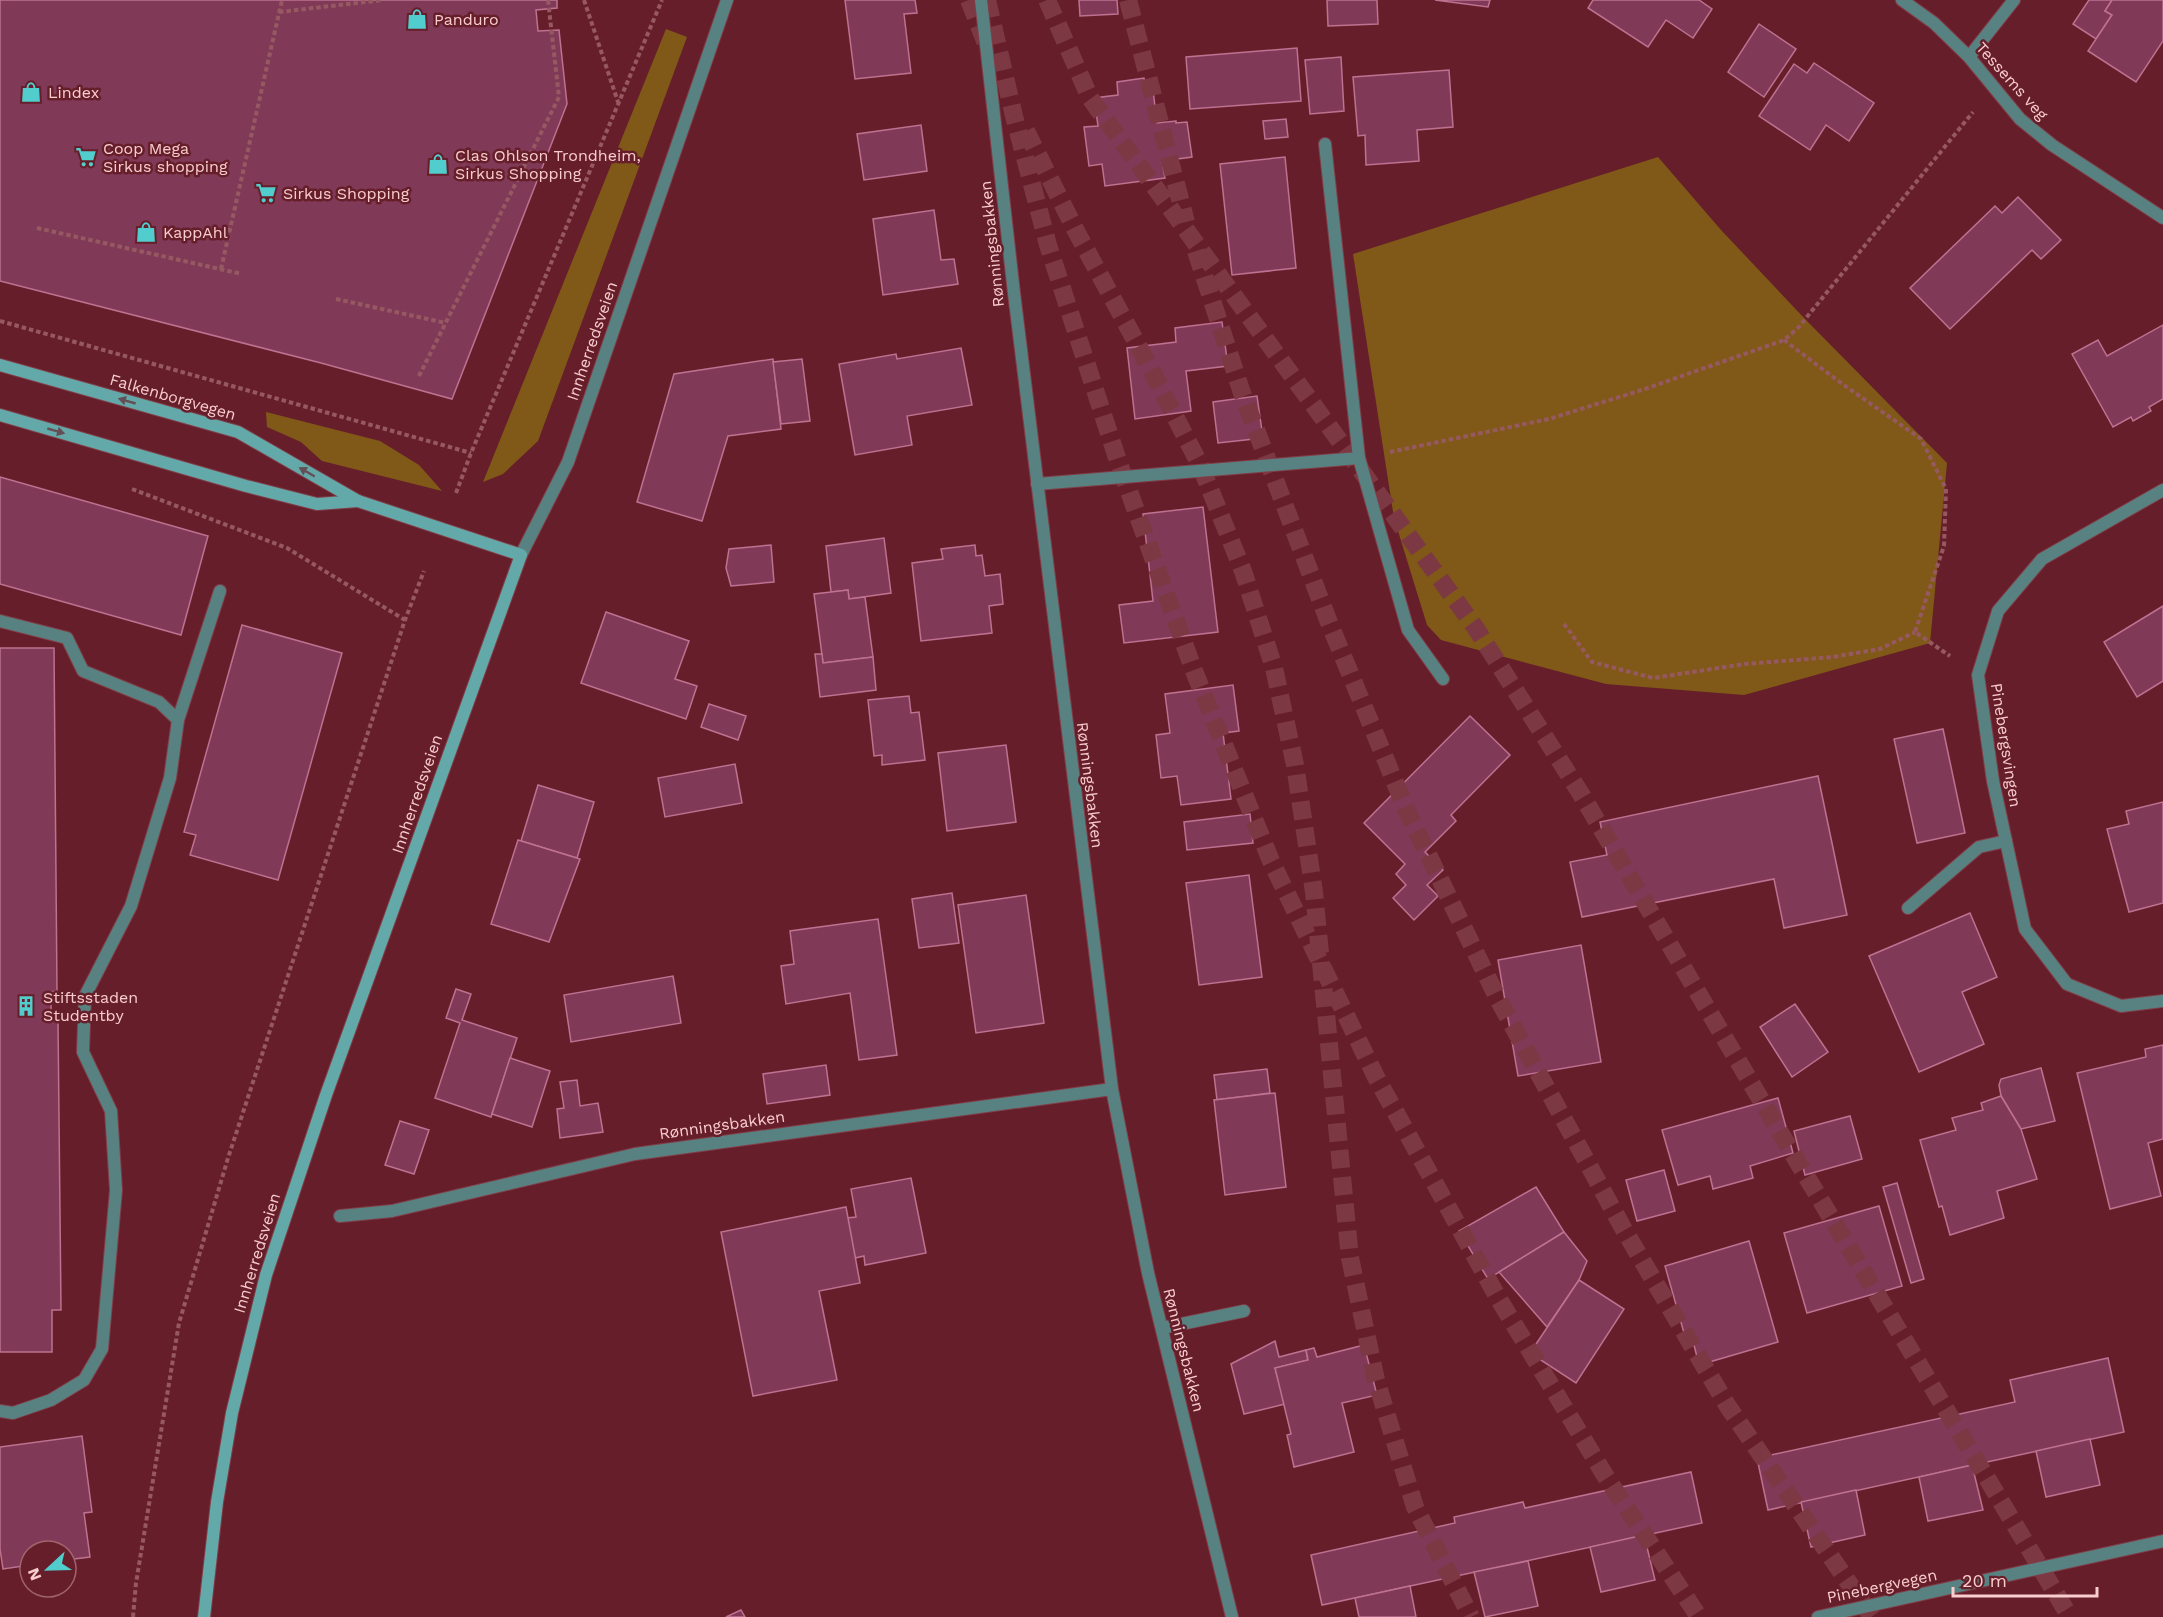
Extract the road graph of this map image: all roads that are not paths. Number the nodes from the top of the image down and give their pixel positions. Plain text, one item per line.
1 (727, 0) edge
2 (981, 0) edge
3 (1902, 0) edge
4 (2014, 0) edge
5 (1969, 57) junction
6 (1325, 144) dead end
7 (2163, 218) edge
8 (0, 365) edge
9 (0, 415) edge
10 (1359, 458) junction
11 (1037, 484) junction
12 (2163, 490) edge
13 (358, 501) junction
14 (521, 555) junction
15 (219, 591) dead end
16 (0, 621) edge
17 (1443, 679) dead end
18 (178, 720) junction
19 (2006, 841) junction
20 (1908, 908) dead end
21 (2163, 1001) edge
22 (1112, 1089) junction
23 (340, 1216) dead end
24 (1244, 1311) dead end
25 (1162, 1328) junction
26 (0, 1412) edge
27 (2163, 1541) edge
28 (204, 1617) edge
29 (1232, 1617) edge
30 (1818, 1617) edge

1 - 14 street, Innherredsveien
2 - 11 street, Rønningsbakken
3 - 5 street, Tessems veg
4 - 5 street
5 - 7 street, Tessems veg
6 - 10 street
13 -> 8 main road, Falkenborgvegen
9 -> 13 main road, Falkenborgvegen
10 - 11 street
10 - 17 street
11 - 22 street, Rønningsbakken
12 - 19 street, Pinebergsvingen
13 - 14 main road, Falkenborgvegen
14 - 28 main road, Innherredsveien
15 - 18 street
16 - 18 street
18 - 26 street
19 - 20 street
19 - 21 street, Pinebergsvingen
22 - 23 street, Rønningsbakken
22 - 25 street, Rønningsbakken
24 - 25 street
25 - 29 street, Rønningsbakken
27 - 30 street, Pinebergvegen

